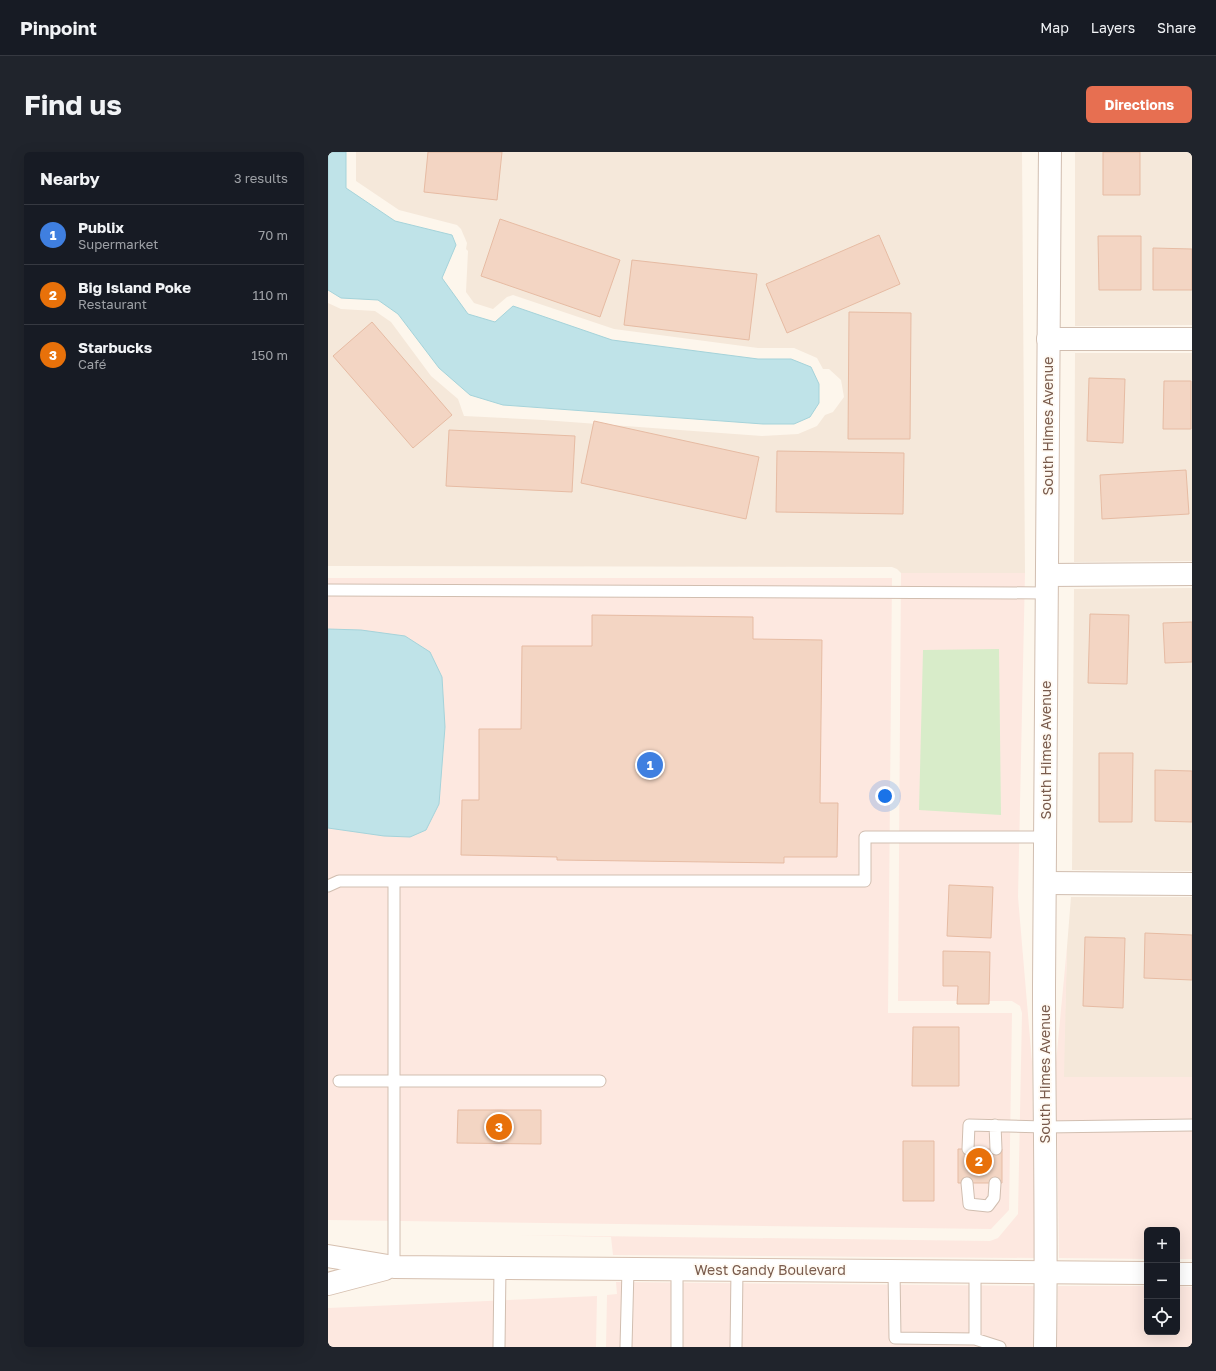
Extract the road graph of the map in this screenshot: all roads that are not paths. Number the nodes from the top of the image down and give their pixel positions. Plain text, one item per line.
1 (1050, 152) edge
2 (1048, 339) junction
3 (1192, 339) edge
4 (1192, 574) edge
5 (1047, 584) junction
6 (328, 590) edge
7 (1045, 837) junction
8 (394, 881) junction
9 (1045, 883) junction
10 (1192, 884) edge
11 (328, 886) edge
12 (339, 1081) dead end
13 (394, 1081) junction
14 (600, 1081) dead end
15 (995, 1125) junction
16 (1192, 1125) edge
17 (1045, 1127) junction
18 (968, 1149) dead end
19 (996, 1149) dead end
20 (967, 1183) dead end
21 (995, 1183) dead end
22 (328, 1256) edge
23 (394, 1267) junction
24 (500, 1268) junction
25 (628, 1269) junction
26 (678, 1269) junction
27 (737, 1270) junction
28 (894, 1271) junction
29 (975, 1272) junction
30 (1047, 1272) junction
31 (1144, 1273) edge
32 (1180, 1274) edge
33 (1192, 1274) edge
34 (328, 1284) edge
35 (975, 1339) junction
36 (499, 1347) edge
37 (626, 1347) edge
38 (677, 1347) edge
39 (736, 1347) edge
40 (1000, 1347) edge
41 (1045, 1347) edge

1 - 2 street, South Himes Avenue
2 - 3 street
2 - 5 street, South Himes Avenue
4 - 5 street
5 - 6 lane
5 - 7 street, South Himes Avenue
7 - 8 lane
7 - 9 street, South Himes Avenue
8 - 11 lane
8 - 13 lane
9 - 10 street
9 - 17 street, South Himes Avenue
12 - 13 lane
13 - 14 lane
13 - 23 lane
15 - 17 lane
15 - 18 lane
15 - 19 lane
16 - 17 lane
17 - 30 street, South Himes Avenue
20 - 21 lane
22 - 23 street, West Gandy Boulevard
23 - 24 street, West Gandy Boulevard
23 - 34 street, West Gandy Boulevard
24 - 25 street, West Gandy Boulevard
24 - 36 lane
25 - 26 street, West Gandy Boulevard
25 - 37 lane
26 - 27 street, West Gandy Boulevard
26 - 38 lane
27 - 28 street, West Gandy Boulevard
27 - 39 lane
28 - 29 street, West Gandy Boulevard
28 - 35 lane
29 - 30 street, West Gandy Boulevard
29 - 35 lane
30 - 31 street, West Gandy Boulevard
30 - 41 street, South Himes Avenue
32 - 33 street
35 - 40 lane

